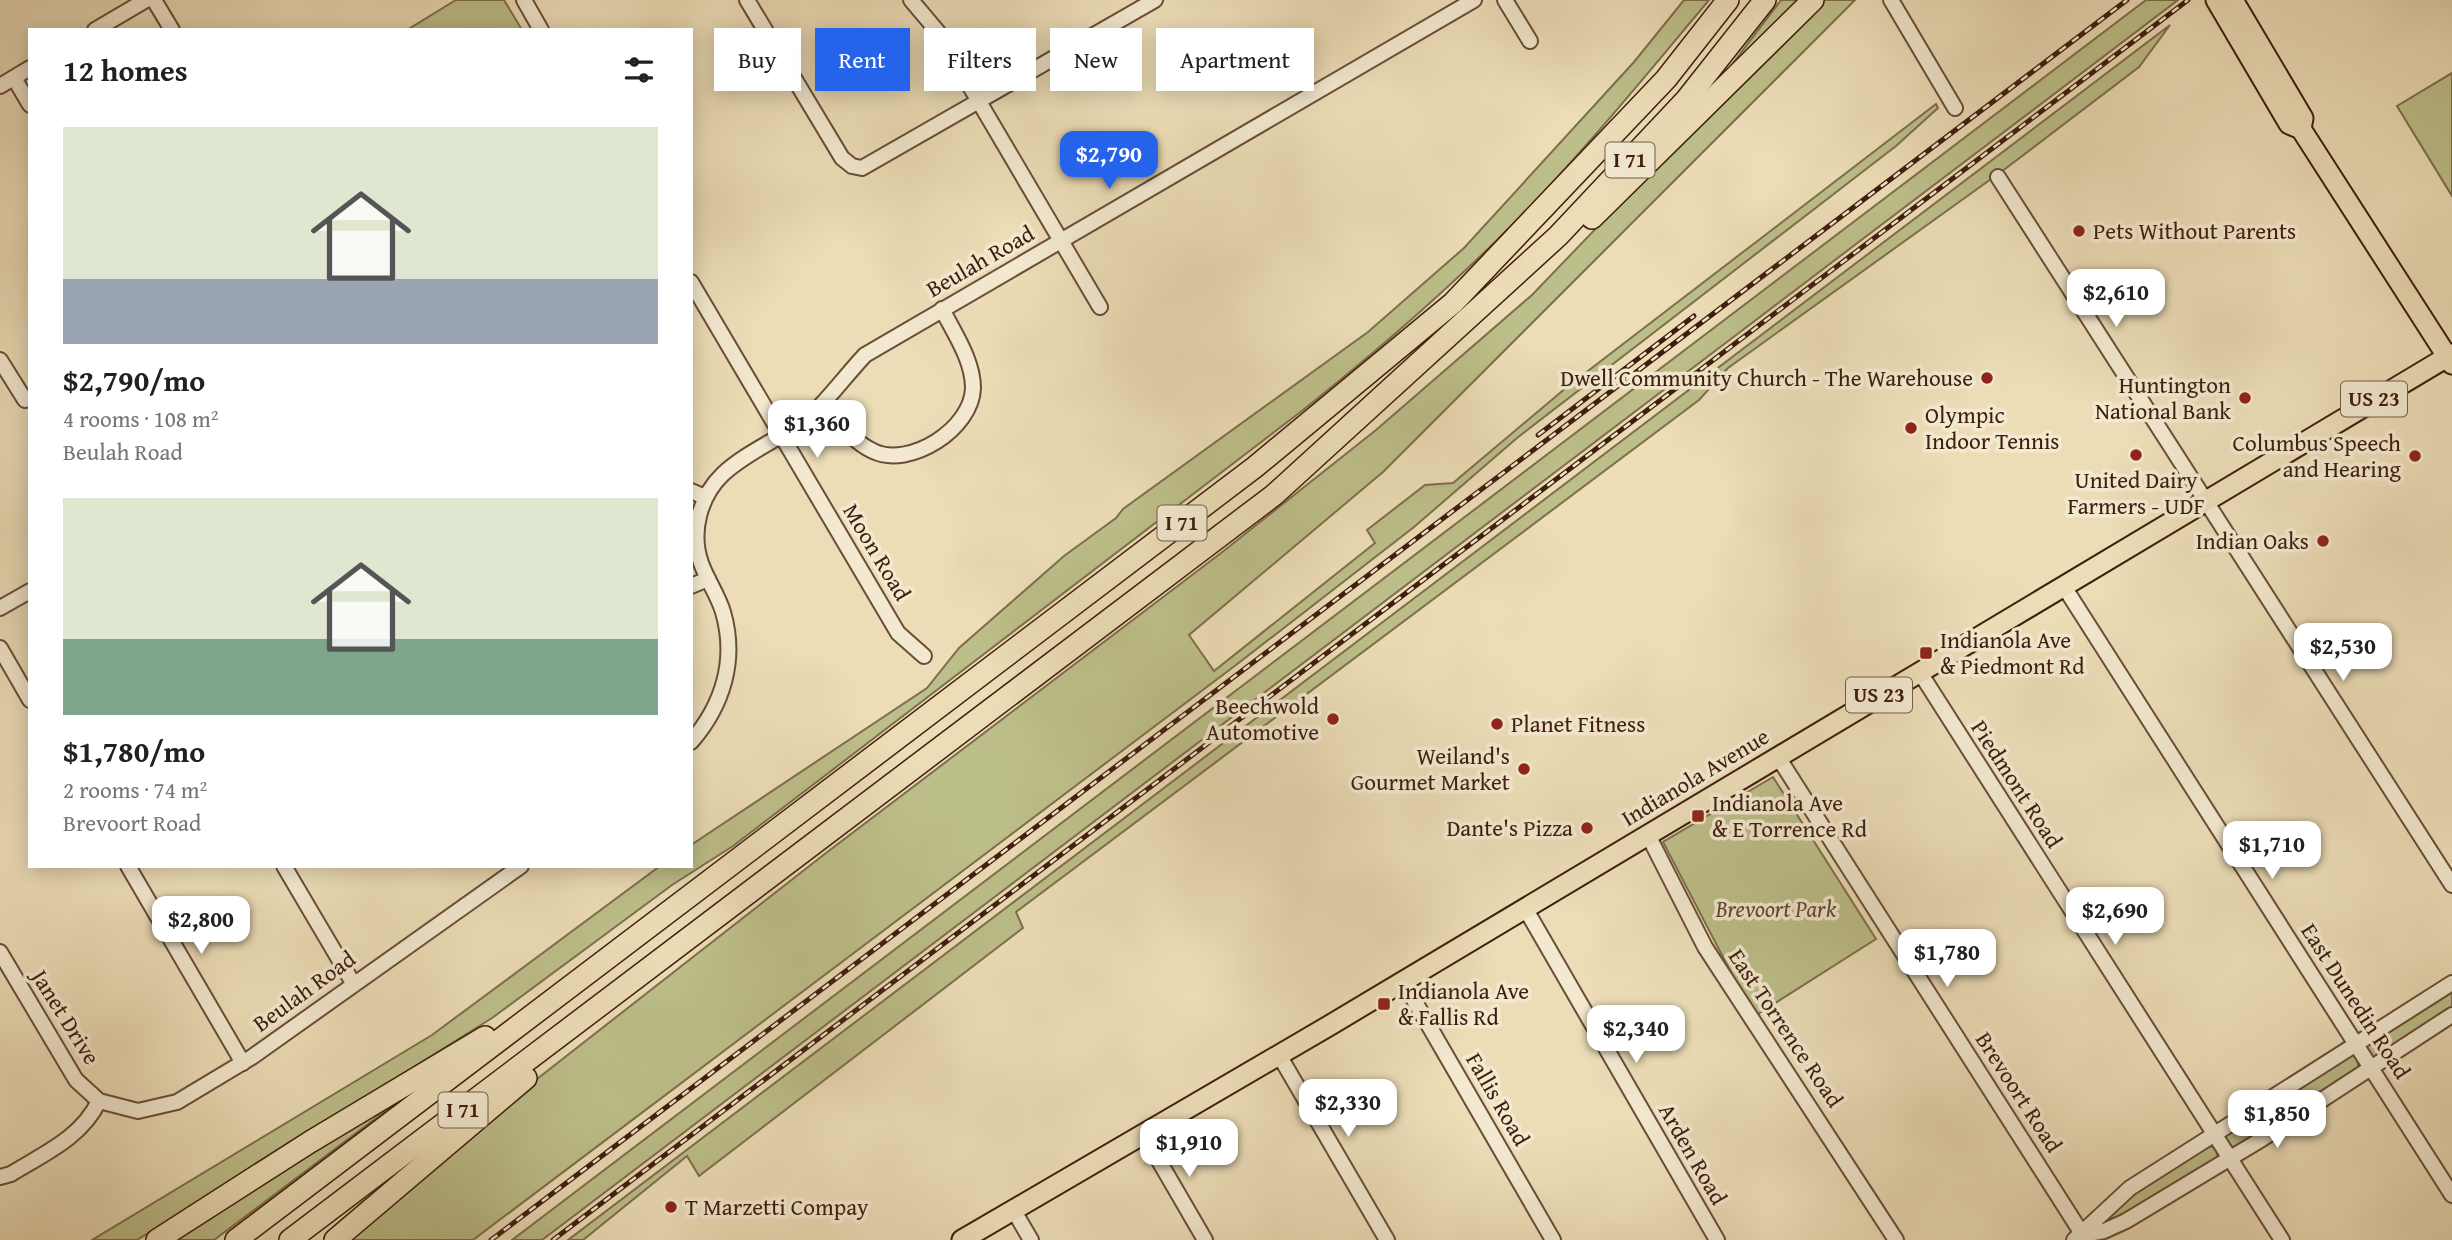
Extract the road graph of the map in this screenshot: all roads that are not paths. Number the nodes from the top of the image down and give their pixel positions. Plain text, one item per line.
1 (146, 0) edge
2 (154, 0) edge
3 (524, 0) edge
4 (747, 0) edge
5 (911, 0) edge
6 (1155, 0) edge
7 (1474, 0) edge
8 (1505, 0) edge
9 (1728, 0) edge
10 (1765, 0) edge
11 (1813, 0) edge
12 (1891, 0) edge
13 (2216, 0) edge
14 (2233, 0) edge
15 (98, 28) edge
16 (171, 28) edge
17 (540, 28) edge
18 (1530, 41) dead end
19 (28, 69) edge
20 (14, 78) junction
21 (0, 86) edge
22 (28, 102) edge
23 (979, 102) junction
24 (1955, 108) dead end
25 (2301, 129) junction
26 (1998, 177) dead end
27 (1061, 240) junction
28 (693, 285) edge
29 (1100, 307) dead end
30 (1482, 308) junction
31 (942, 309) junction
32 (2450, 358) edge
33 (0, 359) edge
34 (25, 400) dead end
35 (822, 404) junction
36 (783, 437) junction
37 (698, 494) edge
38 (2204, 499) junction
39 (708, 579) junction
40 (2063, 584) junction
41 (693, 585) edge
42 (28, 592) edge
43 (0, 608) edge
44 (0, 648) edge
45 (924, 656) dead end
46 (1919, 671) junction
47 (28, 696) edge
48 (693, 739) edge
49 (1778, 757) junction
50 (1648, 835) junction
51 (129, 868) edge
52 (285, 868) edge
53 (518, 868) edge
54 (2452, 885) edge
55 (1525, 908) junction
56 (0, 952) edge
57 (634, 979) junction
58 (1404, 981) junction
59 (578, 982) junction
60 (353, 983) junction
61 (2452, 983) edge
62 (2452, 1015) edge
63 (2355, 1044) junction
64 (1279, 1055) junction
65 (243, 1063) junction
66 (2370, 1067) junction
67 (99, 1101) junction
68 (1143, 1135) junction
69 (2214, 1135) junction
70 (2229, 1158) junction
71 (0, 1177) edge
72 (2452, 1195) edge
73 (1014, 1210) junction
74 (2081, 1238) edge
75 (157, 1240) edge
76 (236, 1240) edge
77 (290, 1240) edge
78 (335, 1240) edge
79 (962, 1240) edge
80 (1031, 1240) edge
81 (1205, 1240) edge
82 (1387, 1240) edge
83 (1553, 1240) edge
84 (1717, 1240) edge
85 (1896, 1240) edge
86 (2282, 1240) edge

1 - 15 street
2 - 16 street
3 - 17 street
4 - 23 street
5 - 23 street
6 - 23 street
7 - 27 street, Beulah Road
8 - 18 street
9 - 59 highway, I 71
10 - 30 highway, I 71
11 - 30 highway
12 - 24 street
13 - 25 main road
14 - 25 main road
19 - 20 street
20 - 21 street
20 - 22 street
23 - 27 street
25 - 32 main road
26 - 38 street
27 - 29 street
27 - 31 street, Beulah Road
28 - 36 street, Moon Road
30 - 57 highway, I 71
31 - 35 street, Beulah Road
31 - 35 street
32 - 38 main road, Indianola Avenue / US 23
33 - 34 street
35 - 36 street, Beulah Road
36 - 37 street, Beulah Road
36 - 45 street, Moon Road
37 - 39 street, Beulah Road
38 - 40 main road, Indianola Avenue / US 23
38 - 54 street
39 - 41 street
39 - 48 street, Beulah Road
40 - 46 main road, Indianola Avenue / US 23
40 - 63 street, East Dunedin Road
42 - 43 street
44 - 47 street
46 - 49 main road, Indianola Avenue / US 23
46 - 69 street, Piedmont Road
49 - 50 main road, Indianola Avenue / US 23
49 - 74 street, Brevoort Road
50 - 55 main road, Indianola Avenue / US 23
50 - 85 street, East Torrence Road
51 - 65 street
52 - 60 street
53 - 60 street, Beulah Road
55 - 58 main road, Indianola Avenue / US 23
55 - 84 street, Arden Road
56 - 67 street, Janet Drive
57 - 77 highway, I 71
57 - 78 highway
58 - 64 main road, Indianola Avenue / US 23
58 - 83 street, Fallis Road
59 - 75 highway
59 - 76 highway, I 71
60 - 65 street, Beulah Road
61 - 63 street
62 - 66 street
63 - 66 street, East Dunedin Road
63 - 69 street
64 - 68 main road, Indianola Avenue / US 23
64 - 82 street
65 - 67 street, Beulah Road
66 - 70 street
66 - 72 street, East Dunedin Road
67 - 71 street
68 - 73 main road, Indianola Avenue / US 23
68 - 81 street
69 - 70 street, Piedmont Road
69 - 74 street
70 - 74 street
70 - 86 street, Piedmont Road
73 - 79 main road, Indianola Avenue / US 23
73 - 80 street

